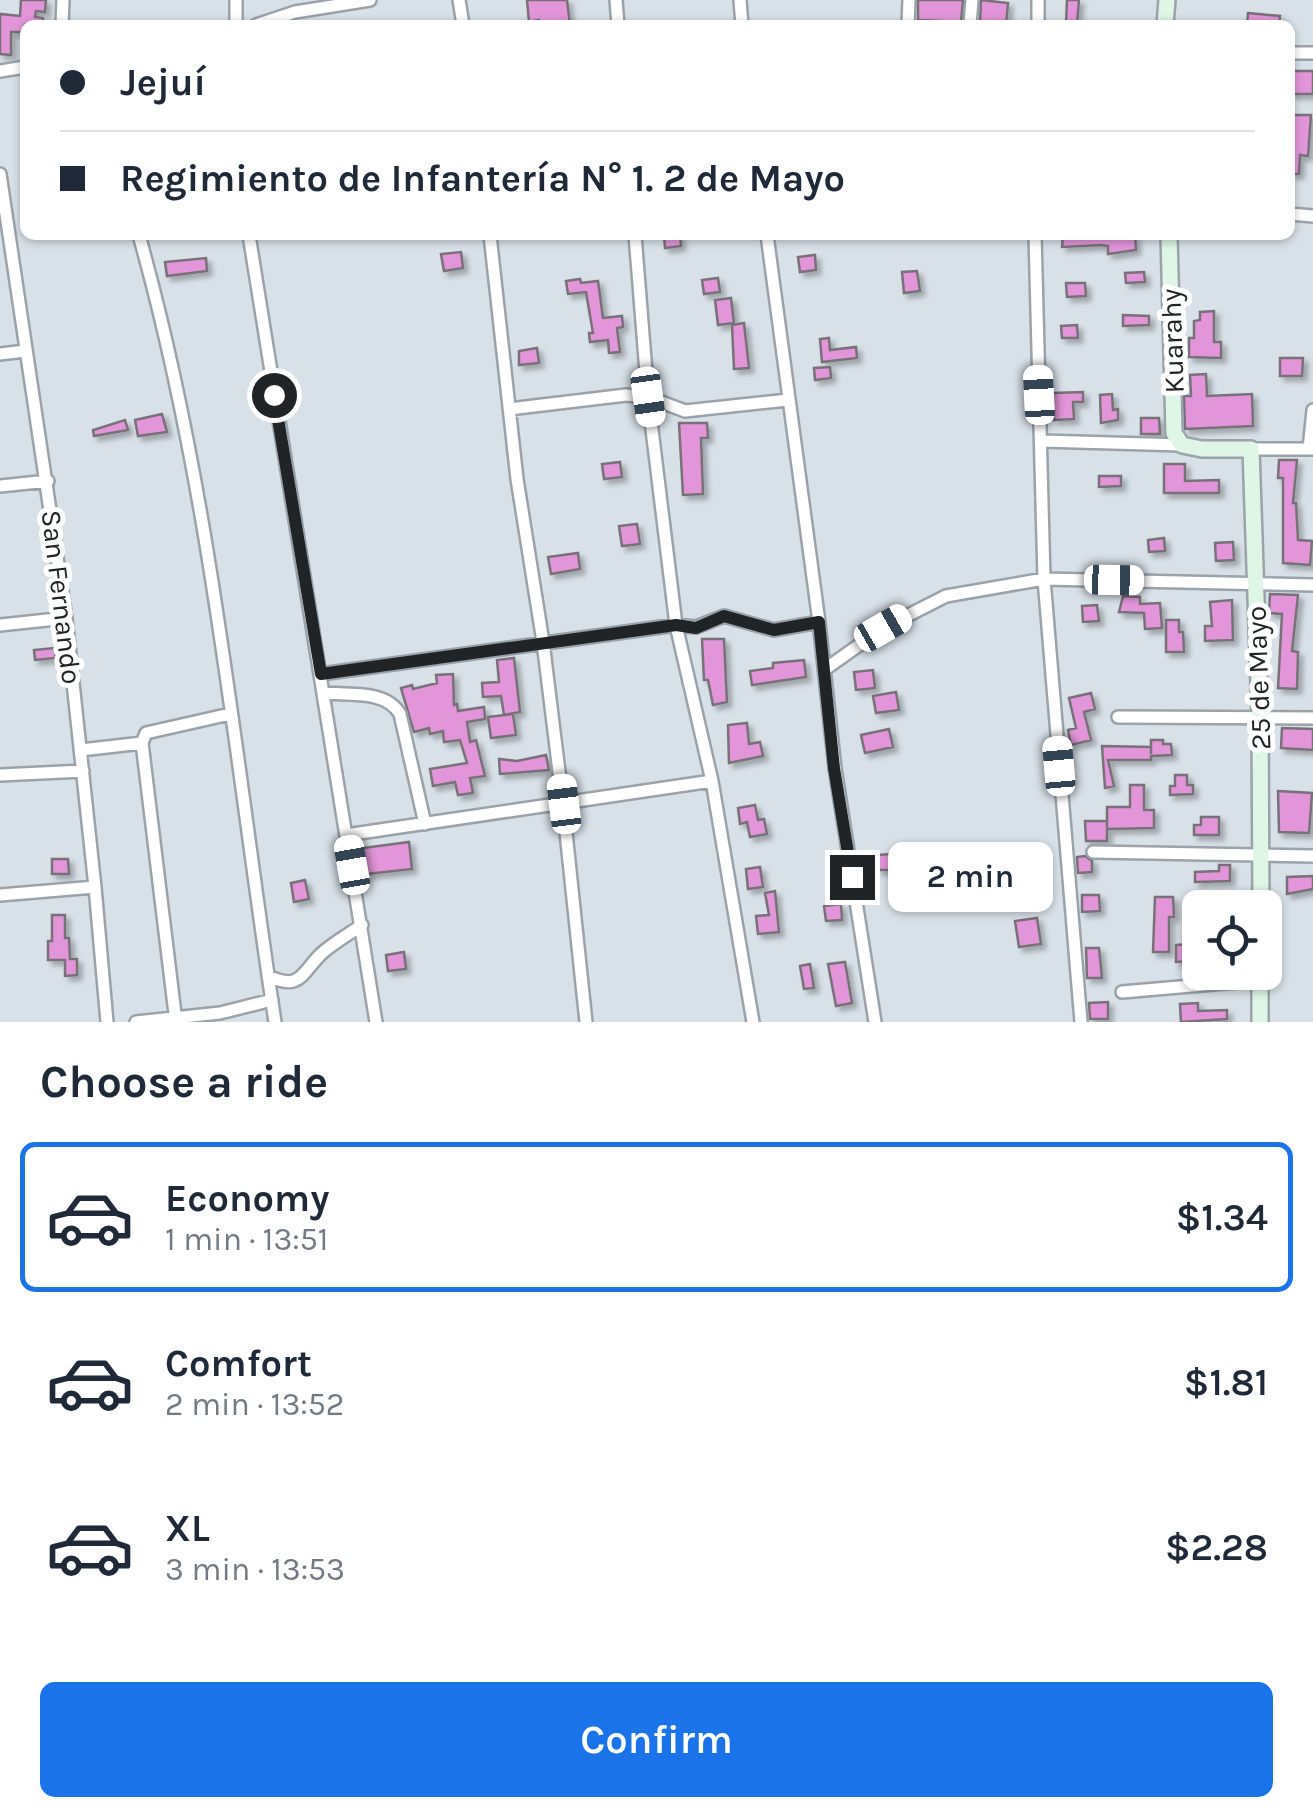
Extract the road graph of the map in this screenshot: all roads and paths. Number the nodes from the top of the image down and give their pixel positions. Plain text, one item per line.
1 (370, 0) edge
2 (271, 20) edge
3 (0, 174) edge
4 (2, 210) edge
5 (140, 240) edge
6 (250, 240) edge
7 (491, 240) edge
8 (635, 240) edge
9 (769, 240) edge
10 (1034, 240) edge
11 (1169, 240) edge
12 (25, 351) junction
13 (0, 354) edge
14 (648, 397) junction
15 (788, 400) junction
16 (509, 409) junction
17 (1313, 410) edge
18 (1041, 441) junction
19 (1182, 445) junction
20 (1250, 449) junction
21 (1311, 449) edge
22 (48, 481) junction
23 (0, 486) edge
24 (1044, 579) junction
25 (1255, 583) junction
26 (1313, 585) edge
27 (66, 618) junction
28 (819, 622) junction
29 (0, 625) edge
30 (676, 625) junction
31 (544, 642) junction
32 (824, 670) junction
33 (321, 674) junction
34 (324, 693) junction
35 (230, 714) junction
36 (1118, 716) dead end
37 (1260, 716) junction
38 (1313, 718) edge
39 (144, 738) junction
40 (81, 750) junction
41 (83, 771) junction
42 (0, 775) edge
43 (712, 781) junction
44 (564, 804) junction
45 (425, 824) junction
46 (346, 835) junction
47 (1093, 852) dead end
48 (1262, 854) junction
49 (1313, 856) edge
50 (96, 887) junction
51 (1262, 890) edge
52 (0, 895) edge
53 (362, 926) junction
54 (268, 976) junction
55 (1182, 985) edge
56 (1260, 990) edge
57 (1122, 992) dead end
58 (272, 1000) junction
59 (175, 1019) edge
60 (106, 1022) edge
61 (136, 1022) edge
62 (275, 1022) edge
63 (376, 1022) edge
64 (586, 1022) edge
65 (754, 1022) edge
66 (875, 1022) edge
67 (1081, 1022) edge
68 (1260, 1022) edge

1 - 2 street
3 - 4 street, San Fernando
4 - 12 street, San Fernando
5 - 35 street
6 - 33 street
7 - 16 street
8 - 14 street
9 - 15 street
10 - 18 street
11 - 19 street, Kuarahy
12 - 13 street
12 - 22 street, San Fernando
14 - 15 street
14 - 16 street
14 - 30 street
15 - 28 street
16 - 31 street
17 - 21 street
18 - 19 street
18 - 24 street
19 - 20 street
20 - 21 street
20 - 25 street, 25 de Mayo
22 - 23 street
22 - 27 street, San Fernando
24 - 25 street
24 - 32 street
24 - 67 street
25 - 26 street
25 - 37 street, 25 de Mayo
27 - 29 street
27 - 40 street, San Fernando
28 - 30 street
28 - 32 street
30 - 31 street
30 - 43 street
31 - 33 street
31 - 44 street
32 - 66 street
33 - 34 street
34 - 45 street
34 - 46 street
35 - 39 street
35 - 54 street
36 - 37 street
37 - 38 street
37 - 48 street, 25 de Mayo
39 - 40 street
39 - 59 street
40 - 41 street, San Fernando
41 - 42 street
41 - 50 street, San Fernando
43 - 44 street
43 - 65 street
44 - 45 street
44 - 64 street
45 - 46 street
46 - 53 street
47 - 48 street
48 - 49 street
48 - 51 street, 25 de Mayo
50 - 52 street
50 - 60 street, San Fernando
53 - 54 street
53 - 63 street
54 - 58 street
55 - 57 street
56 - 68 street
58 - 59 street
58 - 62 street
59 - 61 street

